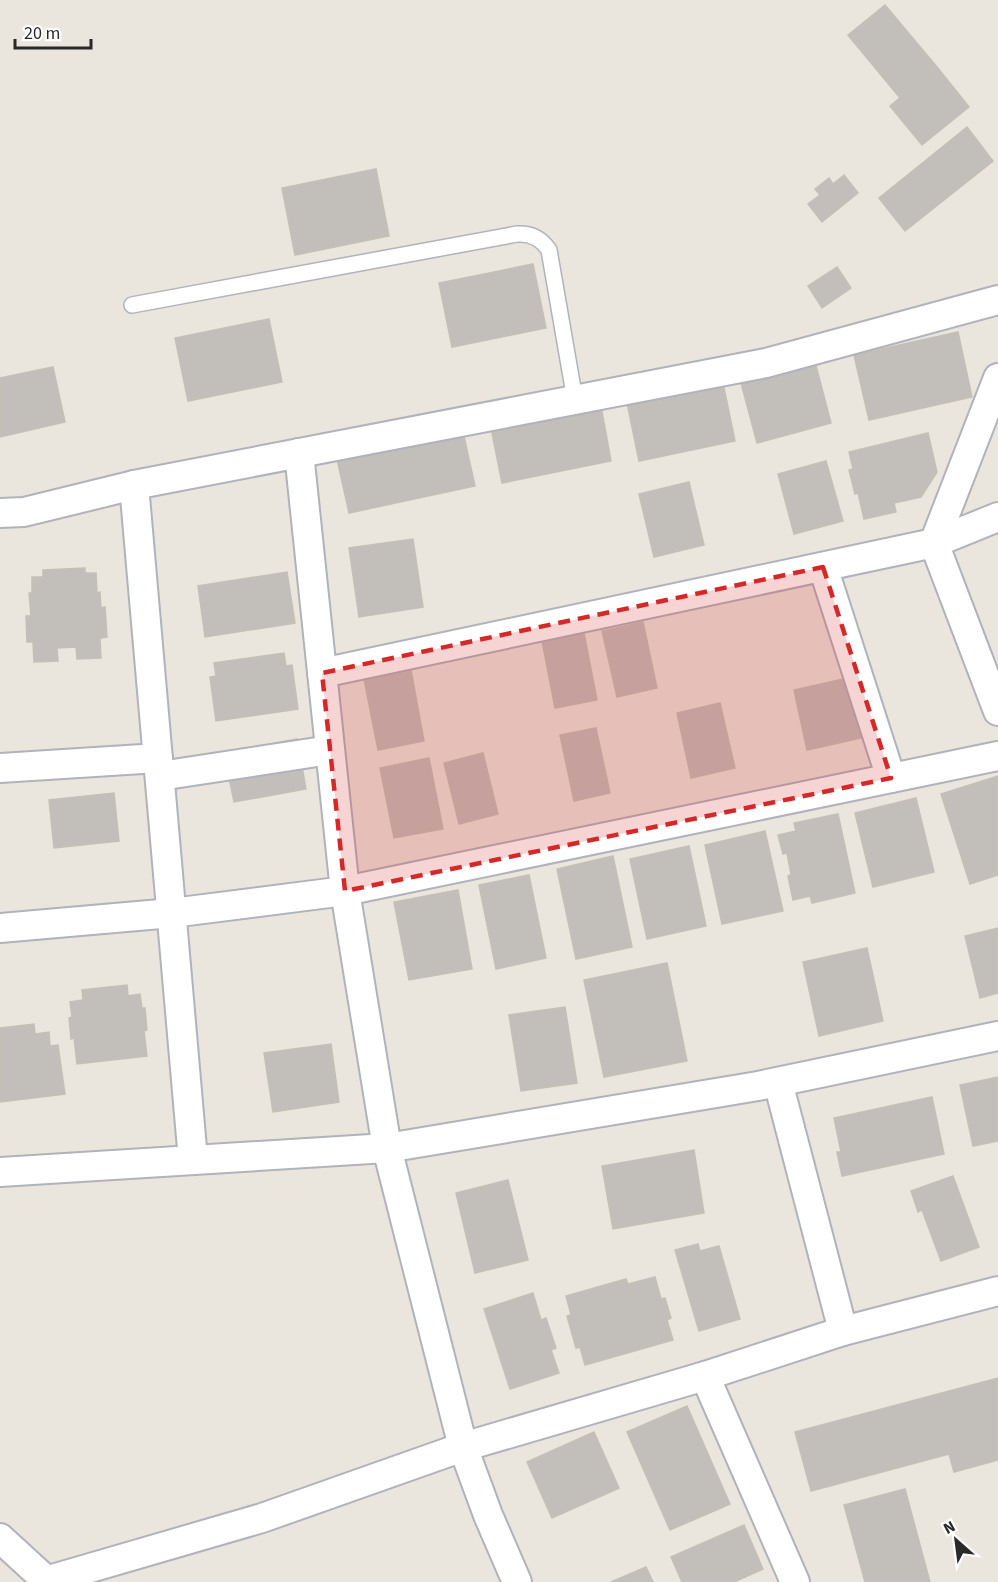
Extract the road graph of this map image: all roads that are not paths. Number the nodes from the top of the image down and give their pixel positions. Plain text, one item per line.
1 (998, 300) edge
2 (132, 305) dead end
3 (998, 378) edge
4 (575, 400) junction
5 (299, 453) junction
6 (134, 485) junction
7 (0, 513) edge
8 (998, 517) edge
9 (934, 543) junction
10 (823, 567) junction
11 (322, 673) junction
12 (998, 711) edge
13 (330, 750) junction
14 (998, 756) edge
15 (159, 767) junction
16 (0, 768) edge
17 (891, 778) junction
18 (345, 891) junction
19 (172, 913) junction
20 (0, 928) edge
21 (998, 1036) edge
22 (778, 1082) junction
23 (387, 1148) junction
24 (193, 1160) junction
25 (0, 1172) edge
26 (998, 1291) edge
27 (843, 1331) junction
28 (705, 1376) junction
29 (463, 1447) junction
30 (0, 1538) edge
31 (46, 1581) edge
32 (517, 1582) edge
33 (795, 1582) edge

1 - 4 street
2 - 4 lane
3 - 9 street
4 - 5 street
5 - 6 street
5 - 11 street
6 - 7 street
6 - 15 street
8 - 9 street
9 - 10 street
9 - 12 street
10 - 11 street
10 - 17 street
11 - 13 street
13 - 15 street
13 - 18 street
14 - 17 street
15 - 16 street
15 - 19 street
17 - 18 street
18 - 19 street
18 - 23 street
19 - 20 street
19 - 24 street
21 - 22 street
22 - 23 street
22 - 27 street
23 - 24 street
23 - 29 street
24 - 25 street
26 - 27 street
27 - 28 street
28 - 29 street
28 - 33 street
29 - 31 street
29 - 32 street
30 - 31 street

